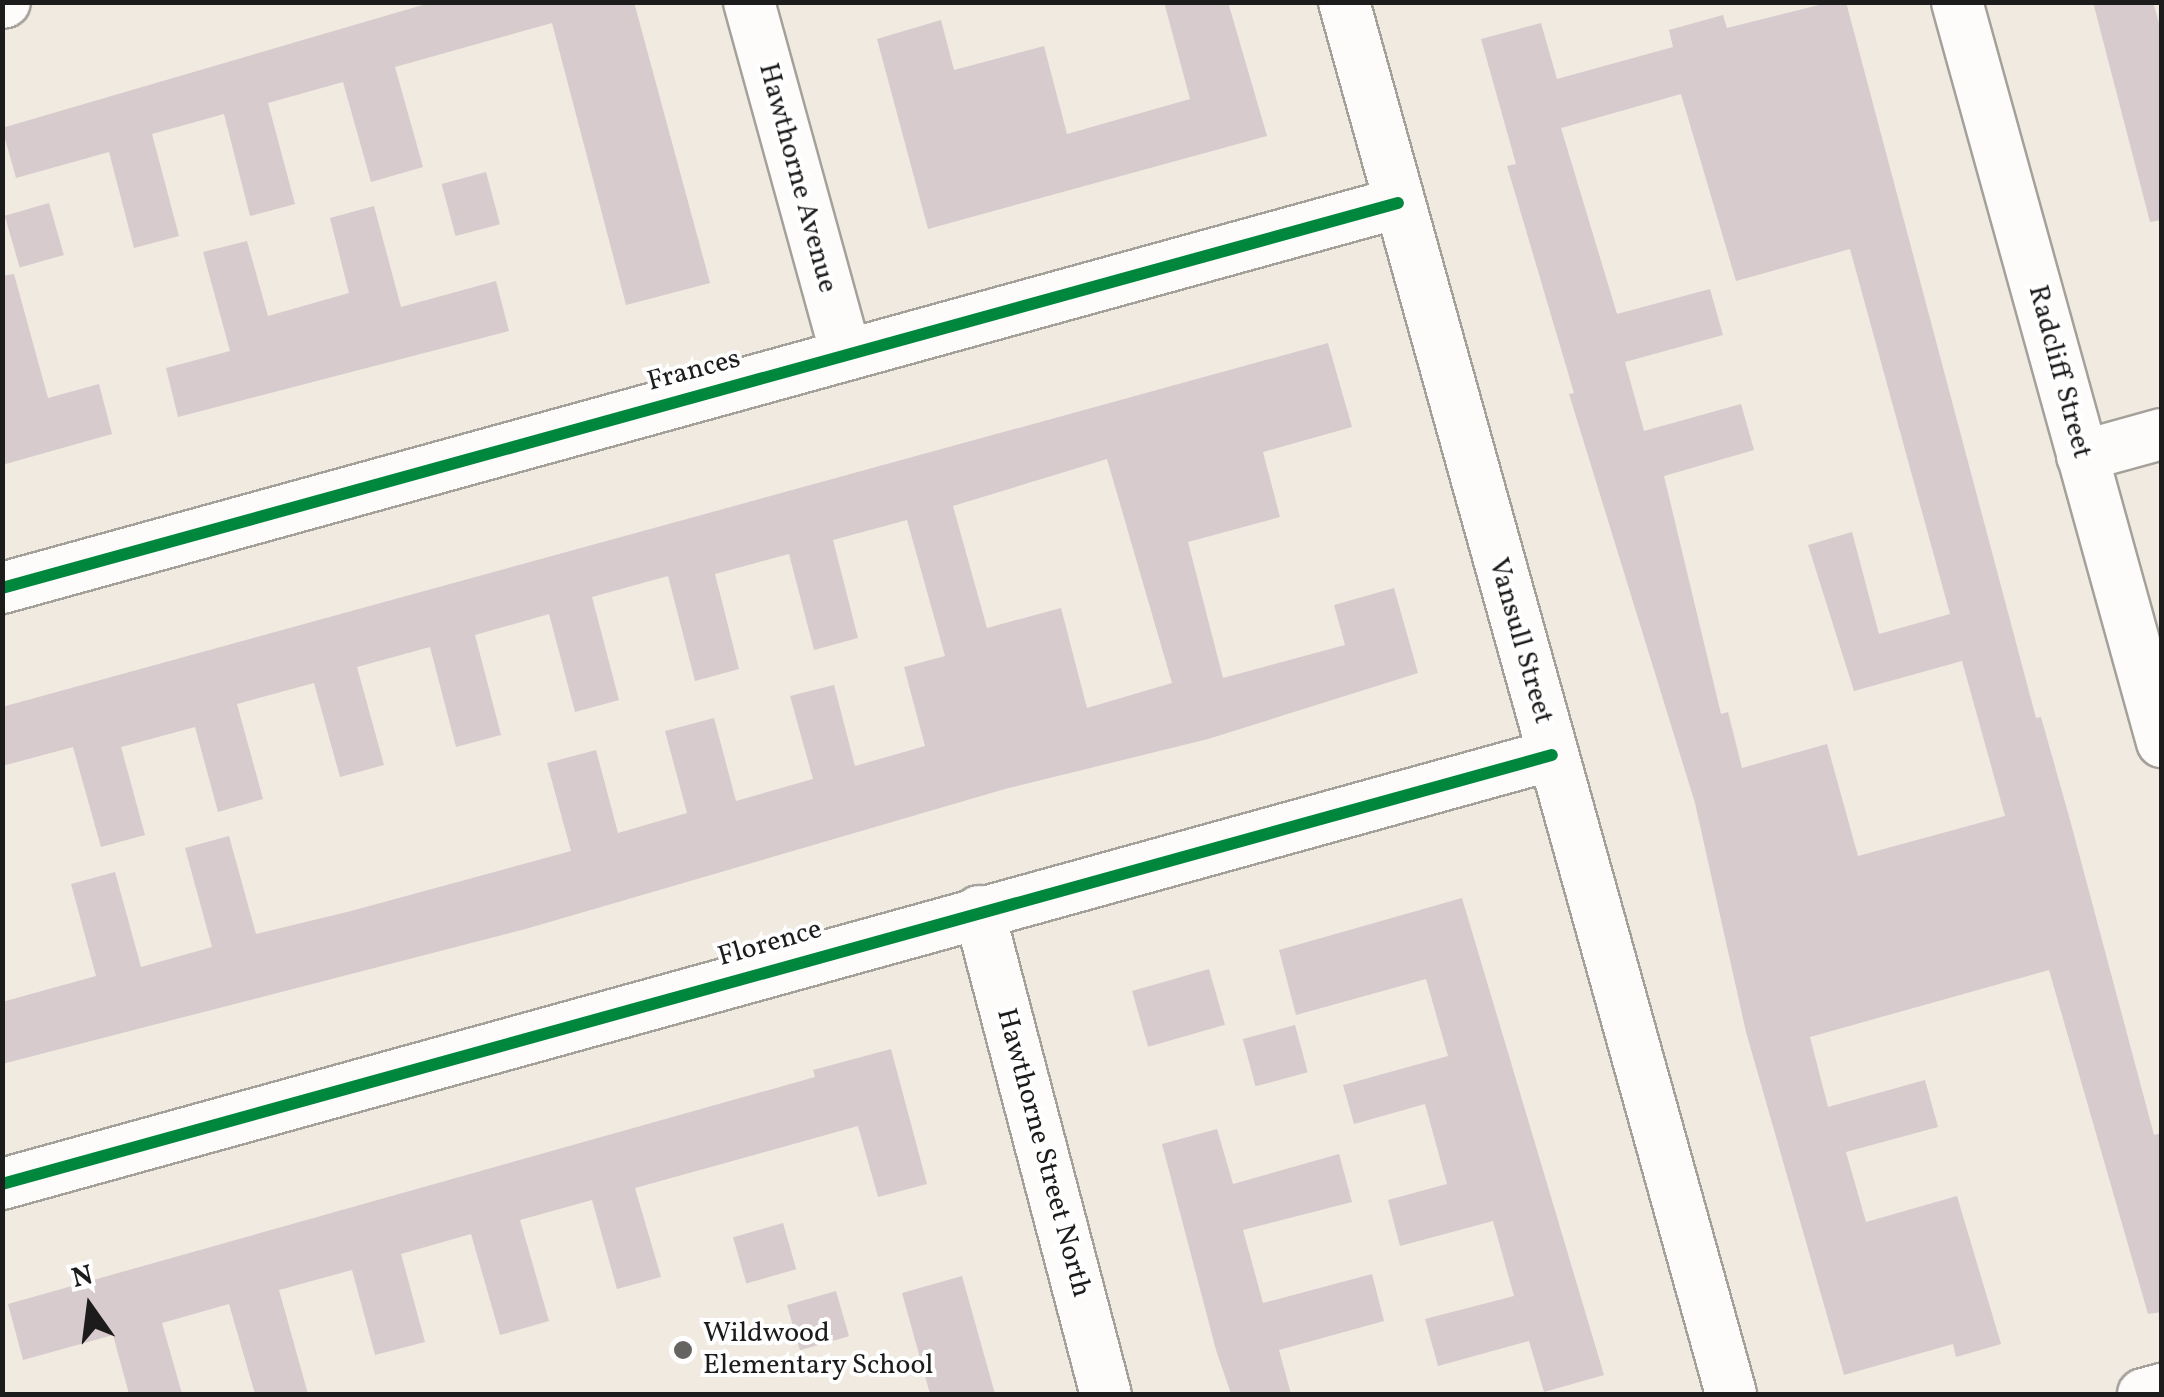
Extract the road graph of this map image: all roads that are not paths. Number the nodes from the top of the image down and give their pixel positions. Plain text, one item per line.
1 (749, 2) edge
2 (1344, 2) edge
3 (1957, 2) edge
4 (1398, 203) junction
5 (846, 354) junction
6 (2162, 434) edge
7 (2082, 456) junction
8 (2, 588) edge
9 (2162, 742) edge
10 (1552, 755) junction
11 (979, 912) junction
12 (2, 1184) edge
13 (2162, 1390) edge
14 (1106, 1394) edge
15 (1731, 1394) edge
16 (2143, 1394) edge

1 - 5 street, Hawthorne Avenue
2 - 4 street, Vansull Street
3 - 7 street, Radcliff Street
4 - 5 street, Frances
4 - 10 street, Vansull Street
5 - 8 street, Frances
6 - 7 street
7 - 9 street, Radcliff Street
10 - 11 street, Florence
10 - 15 street, Vansull Street
11 - 12 street, Florence
11 - 14 street, Hawthorne Street North
13 - 16 street

